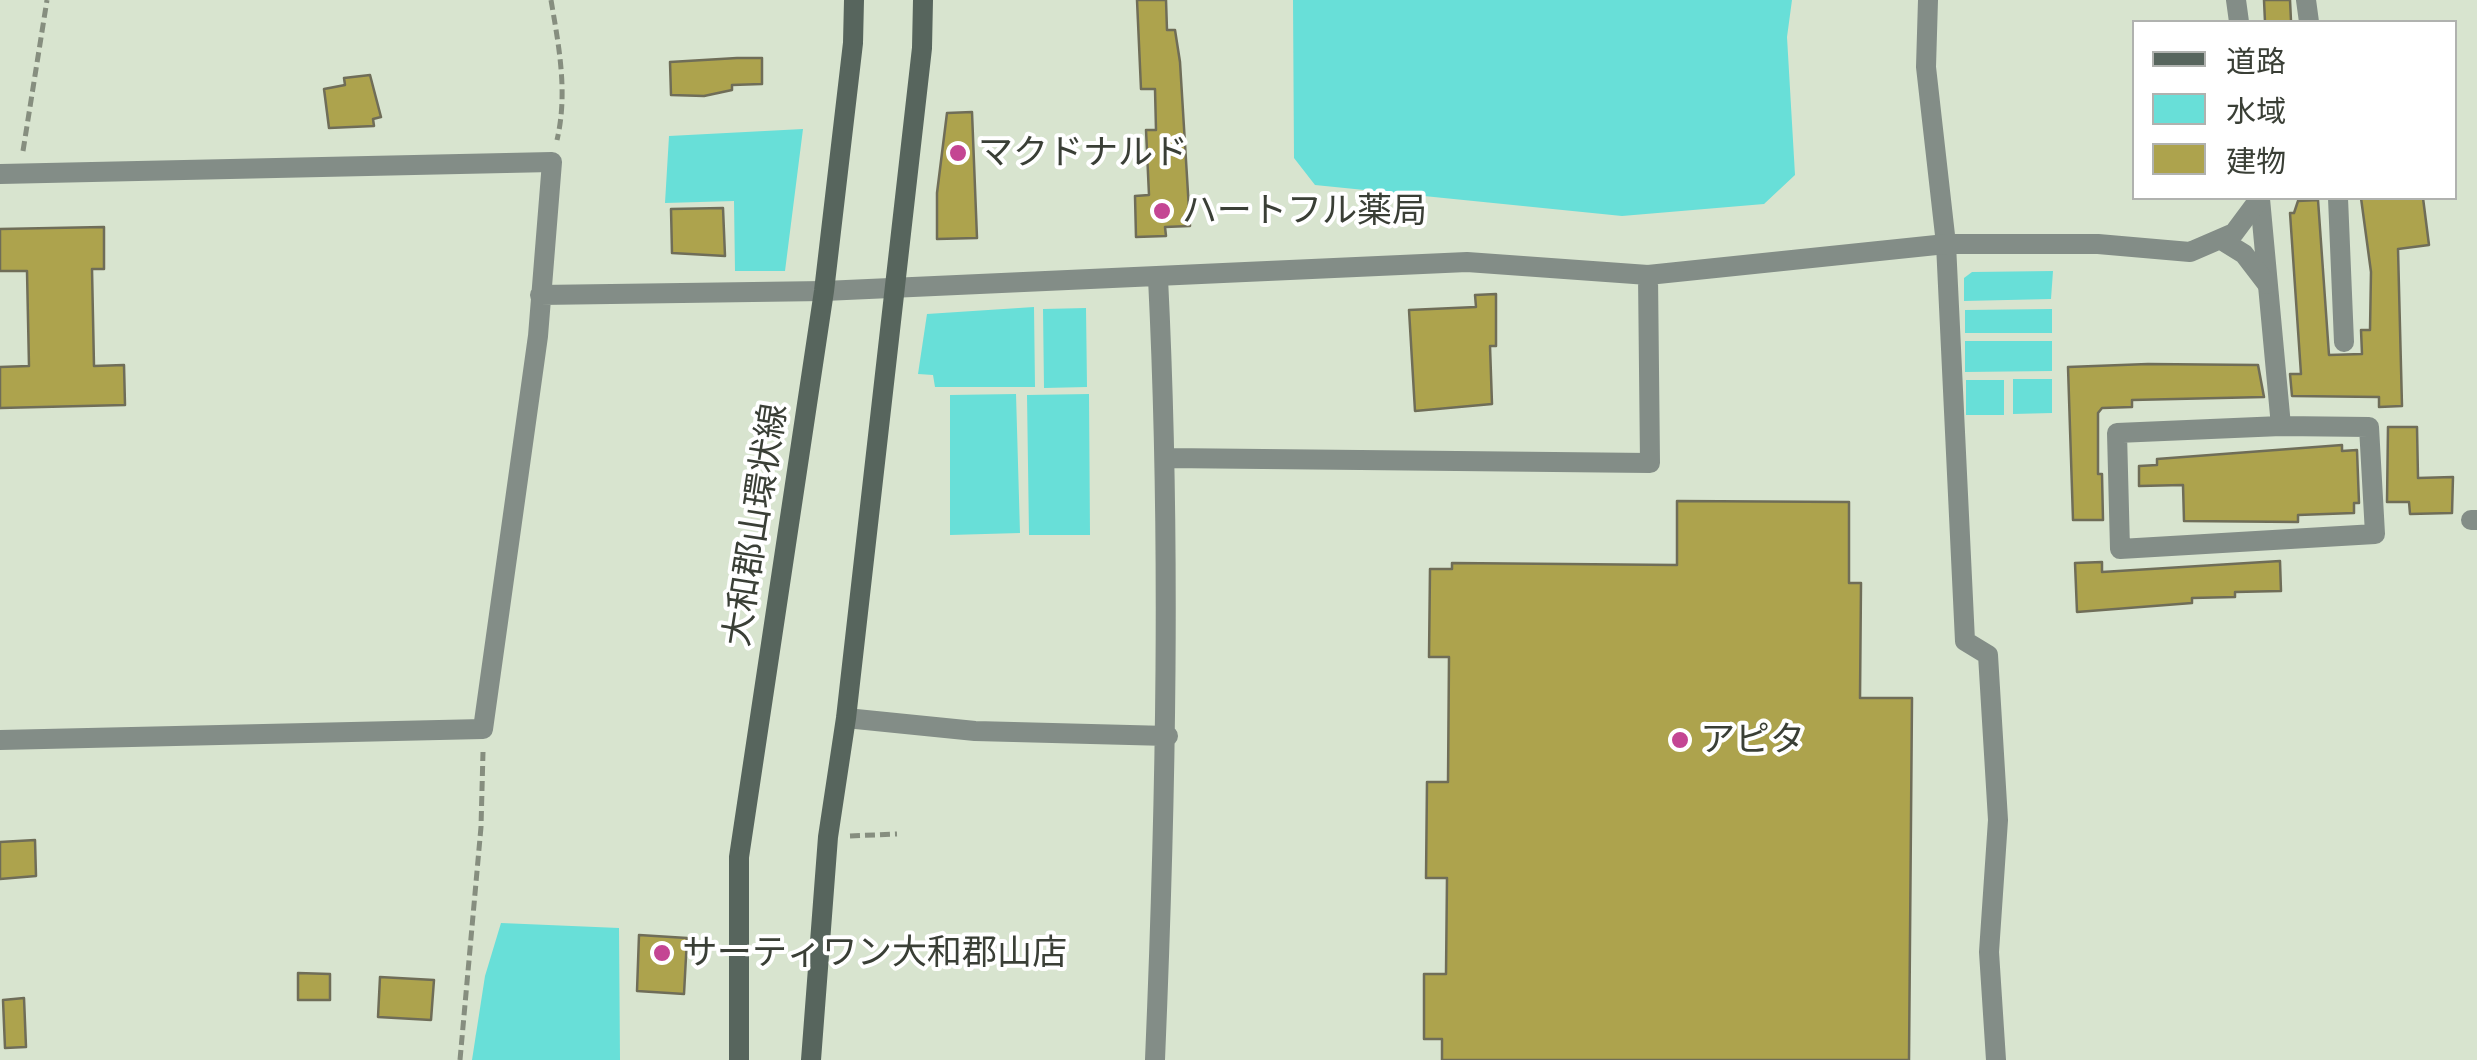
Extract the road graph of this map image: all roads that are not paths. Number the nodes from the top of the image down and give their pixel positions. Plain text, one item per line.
1 (854, 0) edge
2 (923, 0) edge
3 (1928, 0) edge
4 (10, 174) edge
5 (2259, 200) edge
6 (2260, 200) edge
7 (2338, 200) edge
8 (2222, 242) junction
9 (1946, 244) junction
10 (1648, 276) junction
11 (1158, 278) junction
12 (2267, 284) junction
13 (891, 288) junction
14 (824, 291) junction
15 (540, 295) junction
16 (2344, 342) dead end
17 (2281, 426) junction
18 (1167, 458) junction
19 (846, 718) junction
20 (1168, 736) junction
21 (0, 740) edge
22 (739, 1060) edge
23 (812, 1060) edge
24 (1155, 1060) edge
25 (1996, 1060) edge

1 - 14 main road, 大和郡山環状線
2 - 13 main road
3 - 9 street
4 - 15 street
5 - 8 street
6 - 12 street
7 - 16 street
8 - 9 street
8 - 12 street
9 - 10 street
9 - 25 street
10 - 11 street
10 - 18 street
11 - 13 street
11 - 18 street
12 - 17 street
13 - 14 street
13 - 19 main road
14 - 15 street
14 - 22 main road, 大和郡山環状線
15 - 21 street
17 - 17 street
18 - 20 street
19 - 20 street
19 - 23 main road
20 - 24 street

